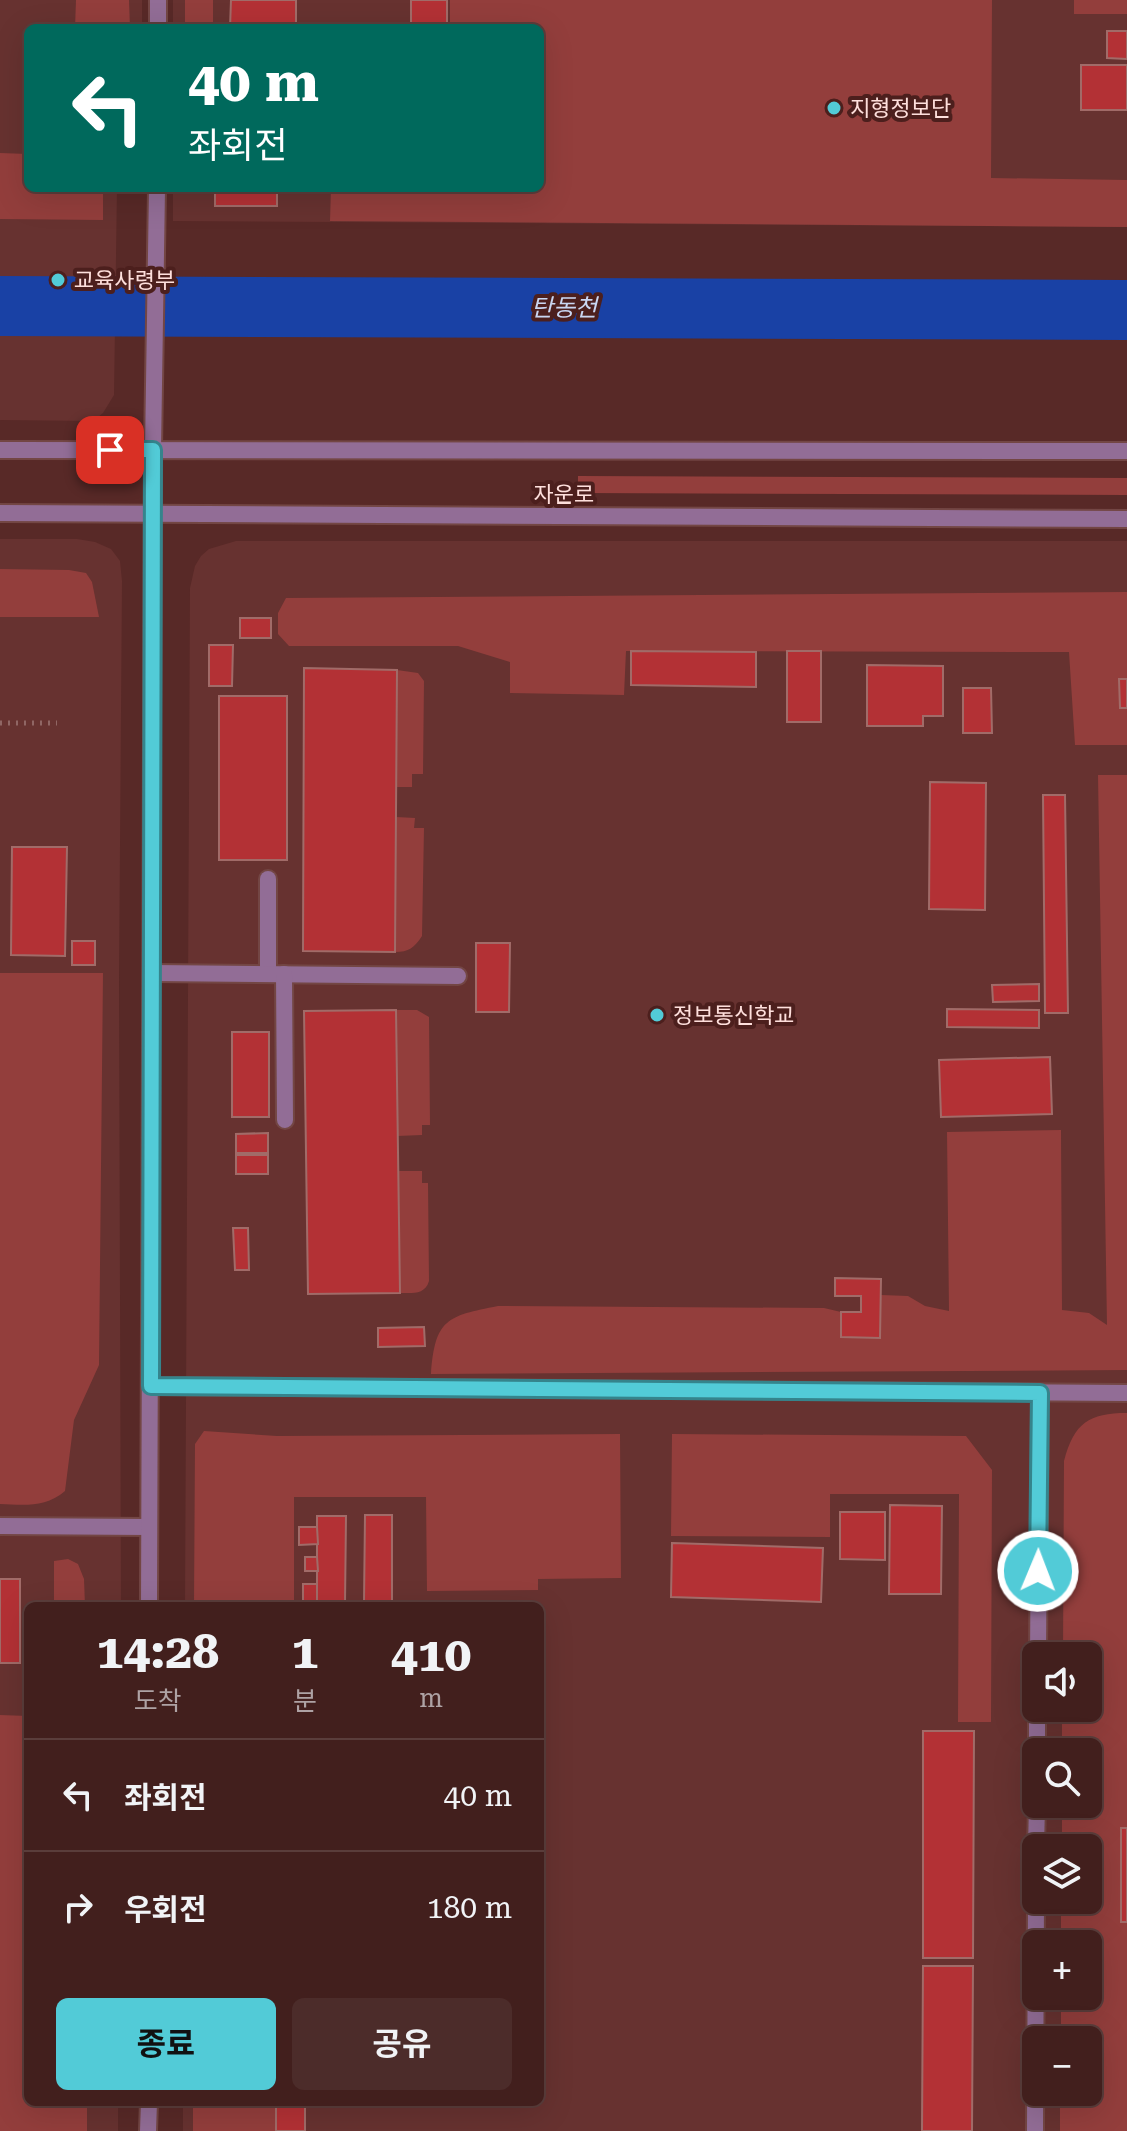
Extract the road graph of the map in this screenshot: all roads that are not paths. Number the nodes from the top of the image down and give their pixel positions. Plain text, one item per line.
1 (158, 0) edge
2 (158, 24) edge
3 (157, 192) edge
4 (0, 450) edge
5 (153, 450) junction
6 (1127, 451) edge
7 (0, 513) edge
8 (153, 514) junction
9 (1127, 519) edge
10 (268, 879) dead end
11 (153, 973) junction
12 (276, 974) junction
13 (458, 976) dead end
14 (285, 1120) dead end
15 (151, 1386) junction
16 (1040, 1393) junction
17 (1127, 1393) edge
18 (0, 1526) edge
19 (149, 1527) junction
20 (149, 1602) edge
21 (1038, 1642) edge
22 (1036, 1914) edge
23 (149, 2106) edge
24 (148, 2131) edge
25 (1035, 2131) edge

1 - 2 street
3 - 5 street
4 - 5 street, 자운로
5 - 6 street, 자운로
5 - 8 street
7 - 8 street, 자운로
8 - 9 street, 자운로
8 - 11 street
10 - 12 street
11 - 12 street
11 - 15 street
12 - 13 street
12 - 14 street
15 - 16 street
15 - 19 street
16 - 17 street
16 - 21 street
18 - 19 street
19 - 20 street
22 - 25 street
23 - 24 street

